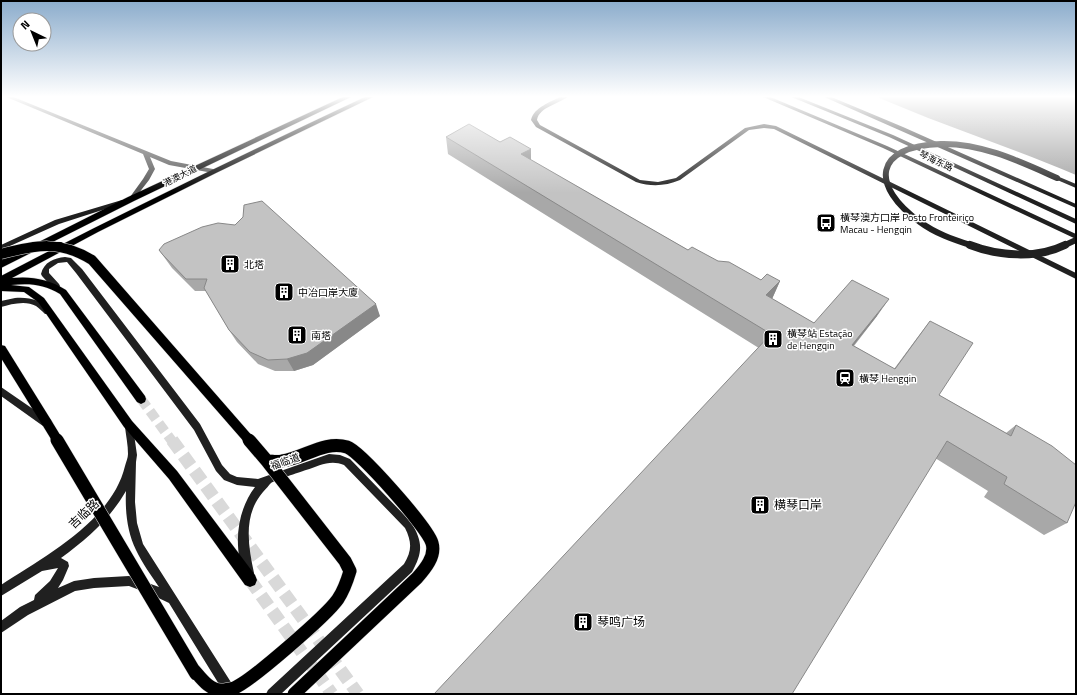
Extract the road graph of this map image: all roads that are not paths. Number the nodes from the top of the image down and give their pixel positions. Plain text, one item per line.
1 (85, 128) edge
2 (280, 128) edge
3 (303, 128) edge
4 (543, 128) edge
5 (750, 128) edge
6 (775, 128) edge
7 (841, 128) edge
8 (872, 128) edge
9 (902, 128) edge
10 (146, 154) junction
11 (194, 168) junction
12 (213, 171) junction
13 (1076, 186) edge
14 (131, 198) junction
15 (1076, 206) edge
16 (1076, 222) edge
17 (76, 225) junction
18 (95, 230) junction
19 (1076, 238) edge
20 (1, 248) edge
21 (1, 254) edge
22 (1, 260) edge
23 (1, 265) edge
24 (1, 273) edge
25 (1076, 276) edge
26 (1, 282) edge
27 (56, 286) junction
28 (1, 288) edge
29 (1, 304) edge
30 (51, 314) junction
31 (1, 349) edge
32 (1, 391) edge
33 (142, 399) tunnel mouth
34 (47, 423) junction
35 (128, 424) junction
36 (267, 461) junction
37 (132, 464) junction
38 (269, 479) junction
39 (22, 576) junction
40 (250, 580) joint
41 (1, 591) edge
42 (172, 600) junction
43 (24, 611) junction
44 (1, 628) edge
45 (193, 669) junction
46 (210, 694) edge
47 (231, 694) edge
48 (272, 694) edge
49 (294, 694) edge

1 - 10 street
2 - 11 main road, 港澳大道
3 - 12 main road, 港澳大道
4 - 5 main road, bridge
6 - 25 main road, bridge
7 - 19 main road, 琴海东路
8 - 16 main road, 琴海东路
9 - 15 main road, bridge
10 - 11 street
10 - 14 street
11 - 12 street
11 - 14 main road, 港澳大道
12 - 18 main road, 港澳大道
13 - 19 main road, bridge
14 - 17 main road, 港澳大道
14 - 20 main road
17 - 22 main road
17 - 23 main road, 港澳大道
18 - 24 main road
18 - 26 main road, 港澳大道
21 - 36 main road, bridge
26 - 27 main road
27 - 33 main road, 福临道
27 - 38 main road, 福临道
28 - 30 main road
29 - 30 main road
30 - 35 main road
31 - 34 main road
32 - 34 main road
34 - 45 main road, bridge
35 - 37 main road, 吉临路
35 - 40 main road
36 - 45 main road, bridge
36 - 49 main road, bridge
37 - 39 main road, 吉临路
37 - 42 main road
38 - 40 main road
38 - 48 main road, 福临道
39 - 41 main road, 吉临路
39 - 43 main road
42 - 43 main road
42 - 47 main road
43 - 44 main road
45 - 46 main road, bridge

